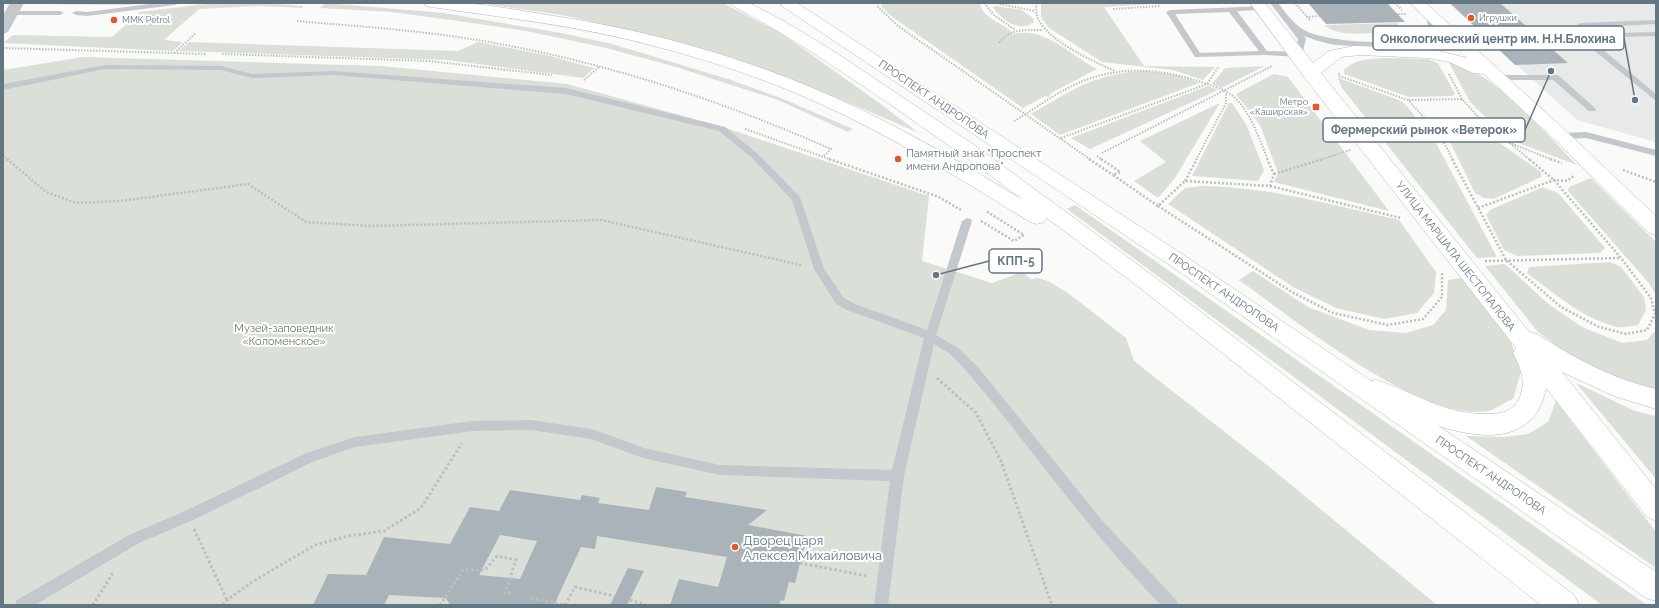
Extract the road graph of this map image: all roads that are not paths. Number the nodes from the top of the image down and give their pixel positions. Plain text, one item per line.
1 (175, 3) edge
2 (431, 3) edge
3 (738, 3) edge
4 (787, 3) edge
5 (1417, 3) edge
6 (1264, 5) edge
7 (15, 8) edge
8 (1232, 10) junction
9 (60, 13) dead end
10 (76, 13) dead end
11 (1429, 14) junction
12 (1656, 22) edge
13 (1293, 25) junction
14 (3, 29) edge
15 (1656, 34) edge
16 (1582, 36) junction
17 (1265, 53) junction
18 (1298, 55) junction
19 (1311, 74) junction
20 (1502, 83) junction
21 (3, 87) edge
22 (1656, 98) edge
23 (1592, 109) dead end
24 (1561, 136) junction
25 (1656, 153) edge
26 (967, 221) dead end
27 (1656, 228) edge
28 (1148, 283) junction
29 (1513, 329) junction
30 (930, 337) junction
31 (1331, 365) junction
32 (1656, 399) edge
33 (897, 476) junction
34 (1656, 509) edge
35 (1656, 588) edge
36 (22, 605) edge
37 (881, 605) edge
38 (1171, 605) edge
39 (1564, 605) edge

1 - 10 lane
2 - 28 main road
3 - 28 main road, ПРОСПЕКТ АНДРОПОВА
4 - 31 main road, ПРОСПЕКТ АНДРОПОВА
5 - 11 main road
6 - 8 lane
6 - 13 lane
6 - 18 main road, УЛИЦА МАРШАЛА ШЕСТОПАЛОВА
7 - 9 lane
7 - 14 street
8 - 17 lane
8 - 17 lane
11 - 13 lane
11 - 20 main road
12 - 16 lane
13 - 18 lane
15 - 16 lane
16 - 22 lane
17 - 18 lane
18 - 19 main road, УЛИЦА МАРШАЛА ШЕСТОПАЛОВА
19 - 20 main road
19 - 29 main road, УЛИЦА МАРШАЛА ШЕСТОПАЛОВА
20 - 23 lane
20 - 24 main road
21 - 30 lane
24 - 25 lane
24 - 27 main road
26 - 30 lane
28 - 39 main road, ПРОСПЕКТ АНДРОПОВА
29 - 31 main road
29 - 32 main road
29 - 34 main road, УЛИЦА МАРШАЛА ШЕСТОПАЛОВА
30 - 33 lane
30 - 38 lane
31 - 35 main road, ПРОСПЕКТ АНДРОПОВА
33 - 36 lane
33 - 37 lane

